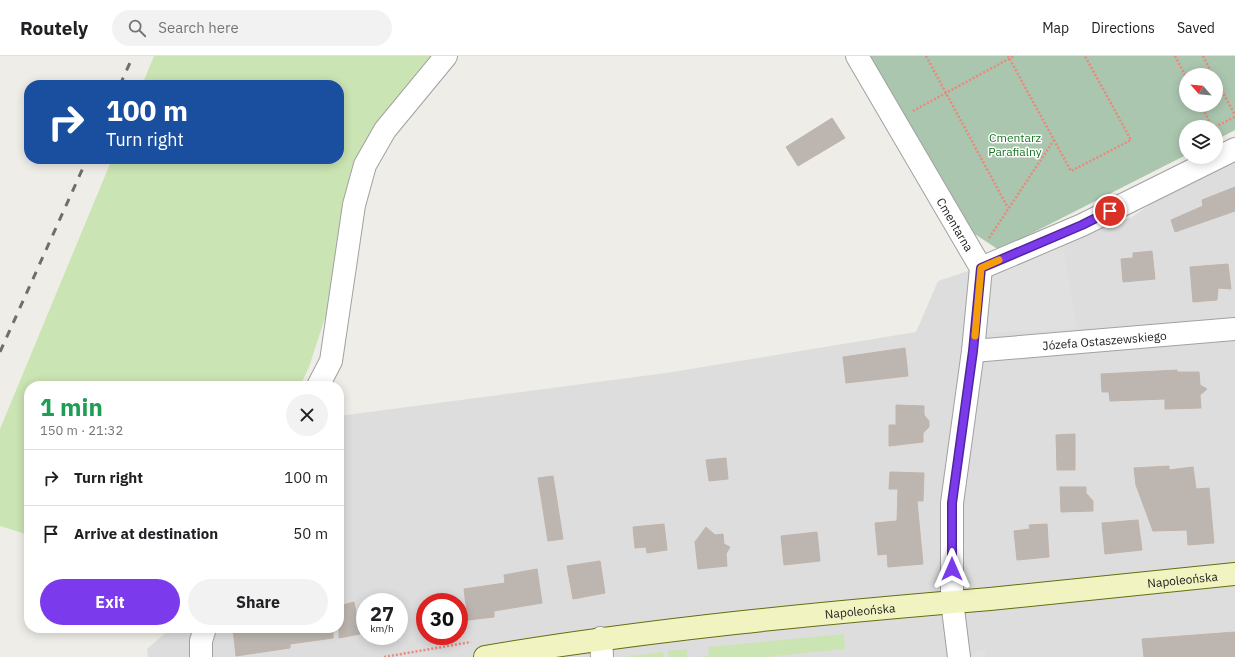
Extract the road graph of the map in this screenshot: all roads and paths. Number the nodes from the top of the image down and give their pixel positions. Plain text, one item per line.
1 (446, 56) edge
2 (857, 56) edge
3 (926, 56) edge
4 (1014, 56) edge
5 (1085, 56) edge
6 (1175, 56) edge
7 (1203, 56) edge
8 (1009, 57) edge
9 (1181, 68) edge
10 (1210, 68) edge
11 (946, 93) junction
12 (1223, 93) edge
13 (1235, 116) edge
14 (895, 120) junction
15 (1223, 122) edge
16 (1054, 140) junction
17 (1235, 149) edge
18 (1008, 208) junction
19 (985, 266) junction
20 (1235, 330) edge
21 (973, 351) junction
22 (321, 381) edge
23 (1235, 574) edge
24 (952, 601) junction
25 (203, 633) edge
26 (601, 648) edge
27 (201, 657) edge
28 (485, 657) edge
29 (959, 657) edge

1 - 22 street
2 - 14 street, Cmentarna
3 - 11 path
4 - 8 path
5 - 16 path
6 - 9 path
7 - 10 path
8 - 11 path
8 - 16 path
11 - 14 path
11 - 18 path
12 - 13 path
13 - 15 path
14 - 19 street, Cmentarna
16 - 18 path
17 - 19 street
18 - 19 path
19 - 21 street
20 - 21 street, Józefa Ostaszewskiego
21 - 24 street
23 - 24 street, Napoleońska
24 - 26 street, Napoleońska
24 - 29 street
25 - 27 street
26 - 28 street, Napoleońska

